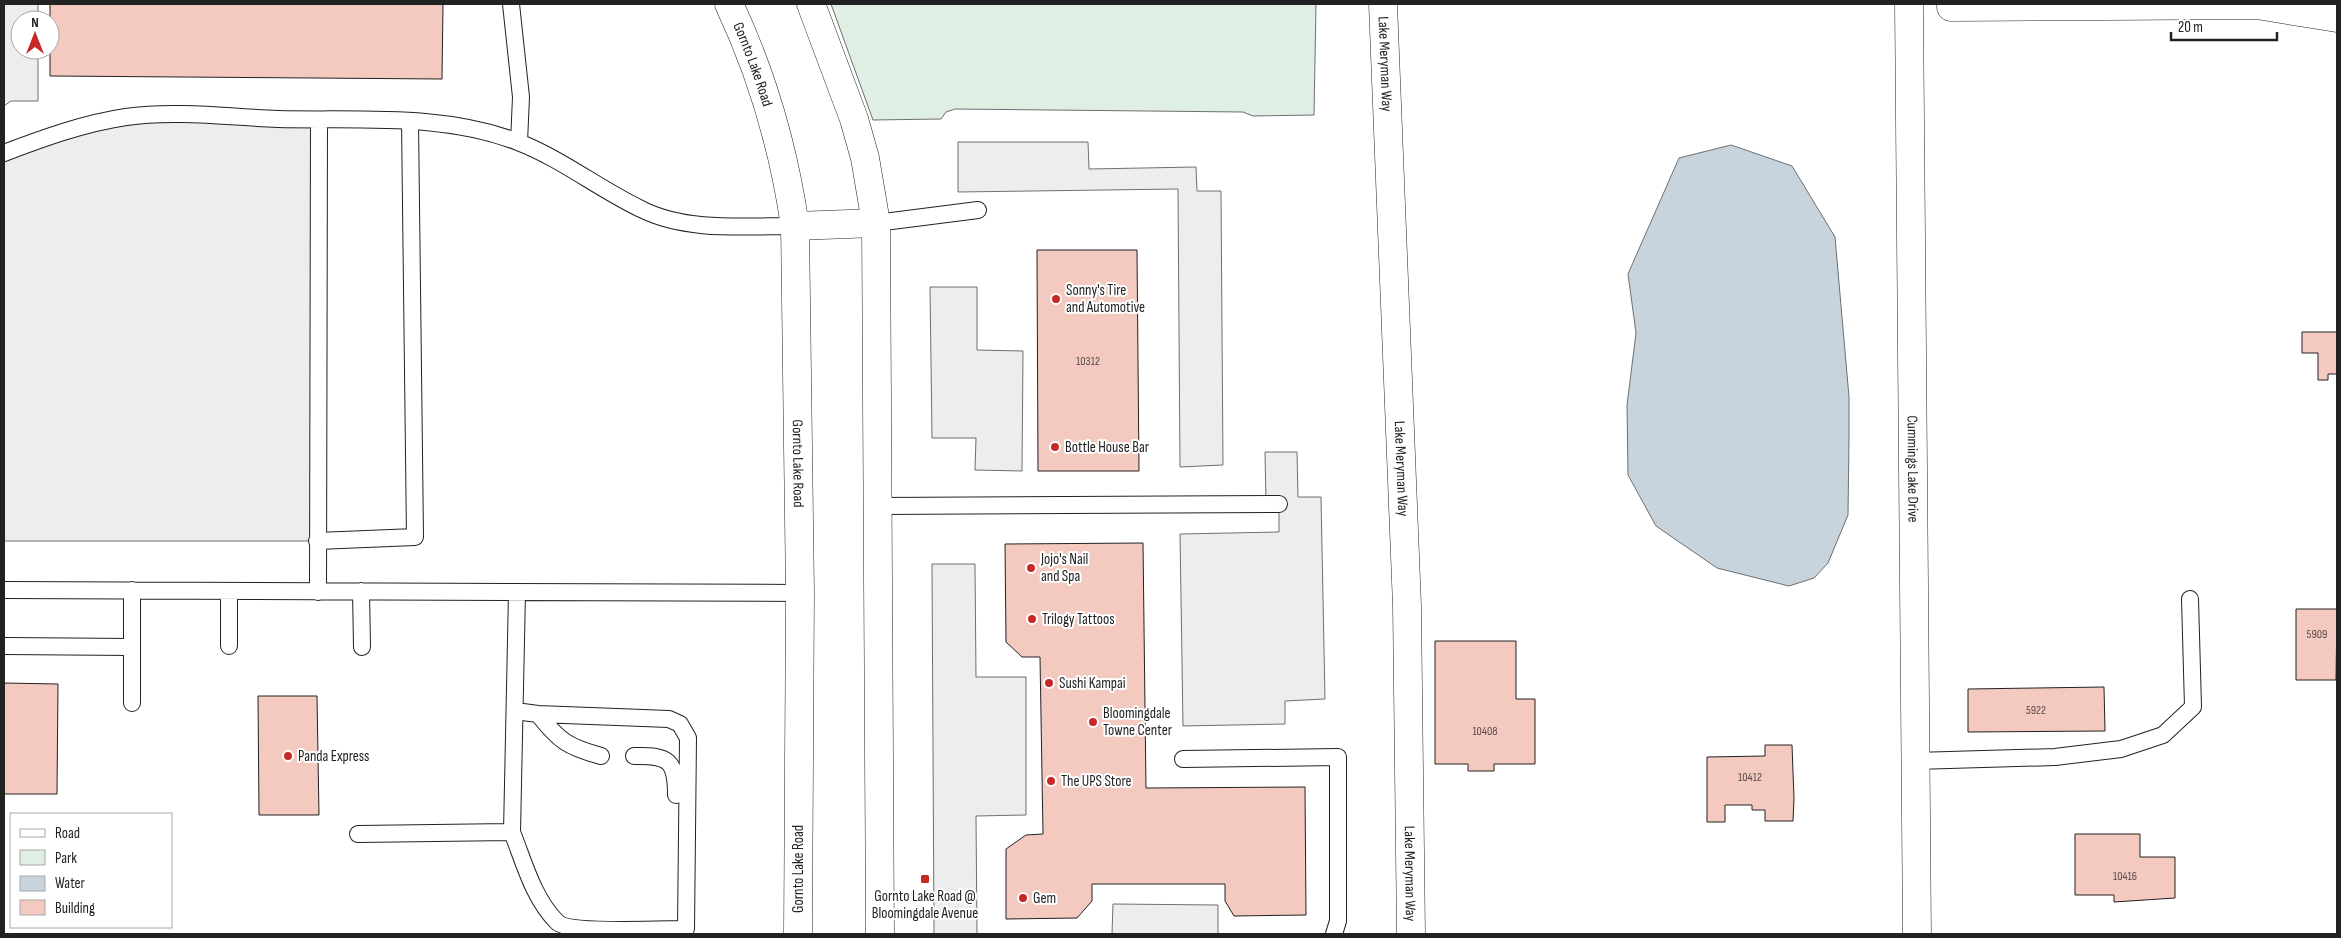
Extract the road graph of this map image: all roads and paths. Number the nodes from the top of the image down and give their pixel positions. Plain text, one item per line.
1 (511, 4) edge
2 (729, 4) edge
3 (811, 4) edge
4 (1383, 4) edge
5 (1909, 4) edge
6 (1952, 4) edge
7 (2214, 5) edge
8 (2337, 18) edge
9 (319, 120) junction
10 (410, 121) junction
11 (519, 142) junction
12 (4, 153) edge
13 (978, 210) dead end
14 (876, 223) junction
15 (795, 226) junction
16 (1279, 504) dead end
17 (879, 506) junction
18 (317, 541) junction
19 (4, 590) edge
20 (132, 590) junction
21 (229, 591) junction
22 (361, 591) junction
23 (318, 592) junction
24 (517, 592) junction
25 (800, 593) junction
26 (2190, 599) dead end
27 (4, 646) edge
28 (229, 646) dead end
29 (132, 648) junction
30 (362, 648) dead end
31 (132, 703) dead end
32 (515, 711) junction
33 (538, 714) junction
34 (601, 756) dead end
35 (634, 756) dead end
36 (1183, 759) dead end
37 (1916, 761) junction
38 (512, 832) junction
39 (358, 834) dead end
40 (687, 908) junction
41 (798, 934) edge
42 (880, 934) edge
43 (1334, 934) edge
44 (1411, 934) edge
45 (1917, 934) edge

1 - 11 lane
2 - 15 street, Gornto Lake Road
3 - 14 street
4 - 44 street, Lake Meryman Way
5 - 37 street, Cummings Lake Drive
6 - 7 street
7 - 8 street
9 - 10 lane
9 - 12 lane
9 - 18 lane
10 - 11 lane
10 - 18 lane
11 - 15 lane
13 - 14 lane
14 - 15 street
14 - 17 street
15 - 25 street, Gornto Lake Road
16 - 17 lane
17 - 42 street
18 - 23 lane
19 - 20 lane
20 - 21 lane
20 - 29 lane
21 - 23 lane
21 - 28 lane
22 - 23 lane
22 - 24 lane
22 - 30 lane
24 - 25 lane
24 - 32 lane
25 - 41 street, Gornto Lake Road
26 - 37 lane
27 - 29 lane
29 - 31 lane
32 - 33 lane
32 - 38 lane
33 - 34 lane
33 - 40 lane
35 - 40 lane
36 - 43 lane
37 - 45 street, Cummings Lake Drive
38 - 39 lane
38 - 40 lane

